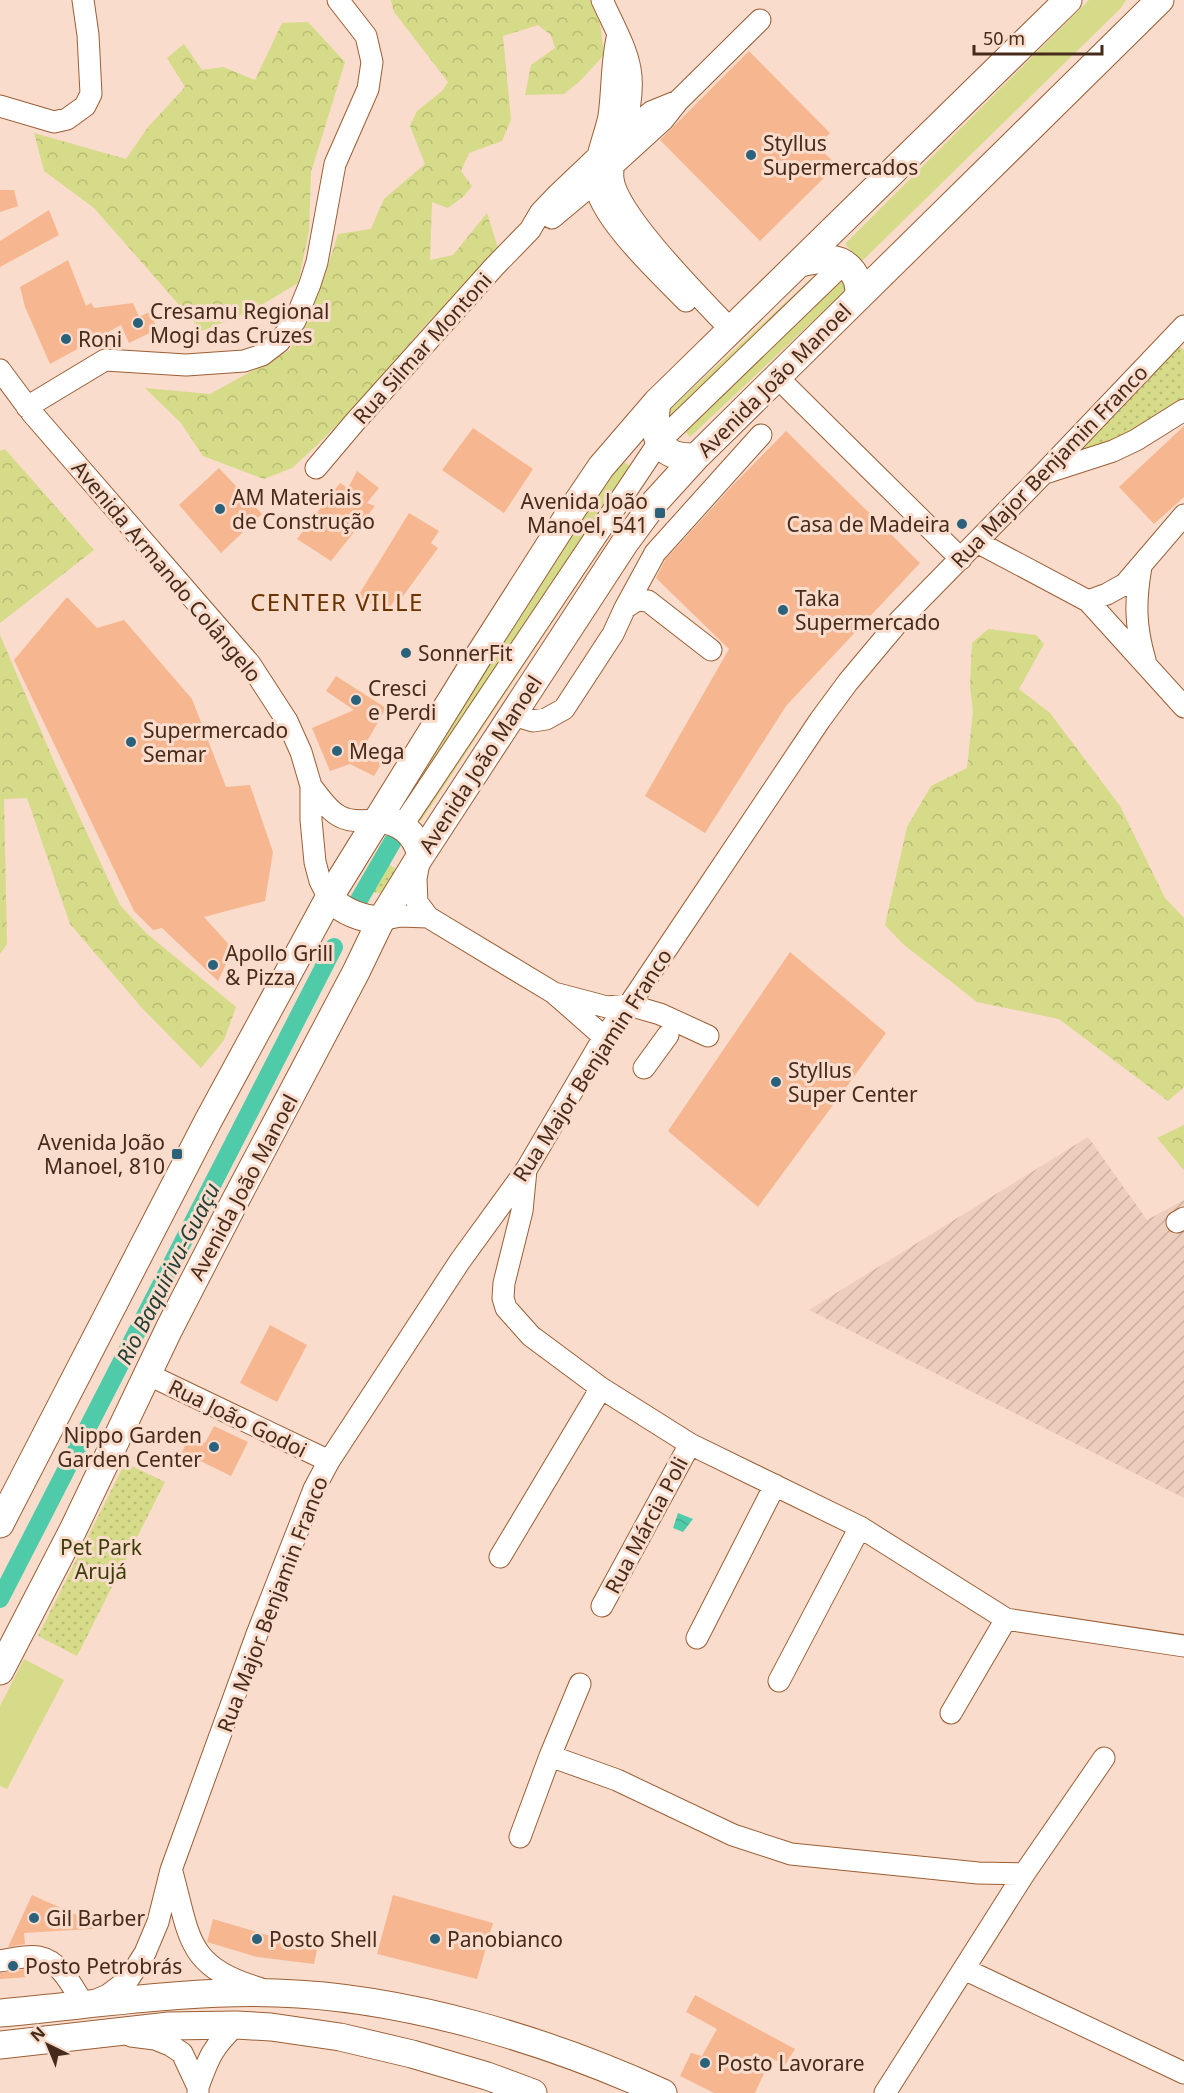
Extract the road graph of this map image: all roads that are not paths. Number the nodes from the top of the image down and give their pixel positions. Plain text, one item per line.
1 (83, 0) edge
2 (338, 0) edge
3 (602, 0) edge
4 (1068, 0) edge
5 (1148, 0) edge
6 (1160, 0) edge
7 (760, 20) dead end
8 (1130, 30) junction
9 (618, 34) junction
10 (632, 85) junction
11 (668, 104) junction
12 (0, 106) edge
13 (623, 135) junction
14 (606, 160) junction
15 (595, 182) junction
16 (530, 230) junction
17 (800, 263) junction
18 (843, 264) junction
19 (858, 297) junction
20 (1184, 326) edge
21 (726, 335) junction
22 (0, 370) edge
23 (777, 377) junction
24 (657, 402) junction
25 (27, 408) junction
26 (1184, 410) edge
27 (761, 435) dead end
28 (658, 442) junction
29 (696, 457) junction
30 (316, 468) dead end
31 (1044, 473) junction
32 (1184, 515) edge
33 (977, 542) junction
34 (961, 559) junction
35 (1142, 565) junction
36 (1088, 601) junction
37 (625, 608) junction
38 (711, 650) dead end
39 (1146, 666) junction
40 (1184, 707) edge
41 (513, 715) junction
42 (311, 786) junction
43 (390, 823) junction
44 (421, 855) junction
45 (329, 898) junction
46 (428, 917) junction
47 (381, 920) junction
48 (554, 993) junction
49 (629, 1005) junction
50 (668, 1035) dead end
51 (708, 1036) dead end
52 (604, 1037) junction
53 (644, 1068) dead end
54 (526, 1170) junction
55 (147, 1374) junction
56 (601, 1388) junction
57 (690, 1444) junction
58 (329, 1461) junction
59 (775, 1485) junction
60 (4, 1507) edge
61 (860, 1527) junction
62 (501, 1557) dead end
63 (602, 1606) dead end
64 (1006, 1619) junction
65 (697, 1638) dead end
66 (1184, 1646) edge
67 (0, 1671) edge
68 (779, 1681) dead end
69 (580, 1684) dead end
70 (951, 1713) dead end
71 (550, 1756) junction
72 (1104, 1758) dead end
73 (520, 1837) dead end
74 (171, 1870) junction
75 (1024, 1874) junction
76 (0, 1960) edge
77 (964, 1969) junction
78 (277, 1993) junction
79 (84, 2005) junction
80 (0, 2013) edge
81 (236, 2025) junction
82 (112, 2033) junction
83 (0, 2044) edge
84 (1184, 2073) edge
85 (198, 2090) edge
86 (533, 2093) edge
87 (663, 2093) edge
88 (885, 2093) edge

1 - 12 street
2 - 25 street
3 - 9 street
4 - 17 main road
5 - 8 street
6 - 8 main road, Avenida João Manoel
7 - 11 street
8 - 19 main road, Avenida João Manoel
9 - 10 street
9 - 14 street
10 - 11 street
10 - 13 street
11 - 13 street
11 - 14 street
13 - 14 street
14 - 15 street, Rua Silmar Montoni
14 - 16 street, Rua Silmar Montoni
14 - 21 street
15 - 16 street, Rua Silmar Montoni
15 - 21 street
16 - 30 street, Rua Silmar Montoni
17 - 18 main road
17 - 21 main road
18 - 19 main road
18 - 28 street
19 - 23 main road, Avenida João Manoel
20 - 31 street, Rua Major Benjamin Franco
21 - 24 main road
22 - 25 street, Avenida Armando Colângelo
23 - 29 main road, Avenida João Manoel
23 - 34 street
24 - 28 main road
24 - 43 main road
25 - 42 street, Avenida Armando Colângelo
26 - 31 street
27 - 37 street
28 - 29 main road
28 - 43 street
29 - 41 main road, Avenida João Manoel
31 - 33 street, Rua Major Benjamin Franco
32 - 35 street
33 - 34 street, Rua Major Benjamin Franco
33 - 36 street
34 - 49 street, Rua Major Benjamin Franco
35 - 36 street
35 - 39 street
36 - 39 street
37 - 38 street
37 - 41 street
39 - 40 street
41 - 44 main road, Avenida João Manoel
42 - 43 street
42 - 45 street
43 - 44 main road
43 - 45 main road
44 - 46 street
44 - 47 main road, Avenida João Manoel
45 - 47 main road
45 - 60 main road
46 - 47 street
46 - 48 street
47 - 55 main road, Avenida João Manoel
48 - 49 street
48 - 52 street
49 - 51 street
49 - 52 street, Rua Major Benjamin Franco
50 - 53 street
52 - 54 street, Rua Major Benjamin Franco
54 - 56 street
54 - 58 street, Rua Major Benjamin Franco
55 - 58 street, Rua João Godoi
55 - 67 main road, Avenida João Manoel
56 - 57 street
56 - 62 street
57 - 59 street
57 - 63 street, Rua Márcia Poli
58 - 74 street, Rua Major Benjamin Franco
59 - 61 street
59 - 65 street
61 - 64 street
61 - 68 street
64 - 66 street
64 - 70 street
69 - 71 street
71 - 73 street
71 - 75 street
72 - 75 street
74 - 78 street
74 - 79 street, Rua Major Benjamin Franco
75 - 77 street
76 - 79 street
77 - 84 street
77 - 88 street
78 - 79 main road
78 - 87 main road
79 - 80 main road
81 - 82 main road
81 - 85 street
81 - 86 main road
82 - 83 main road
82 - 85 street

